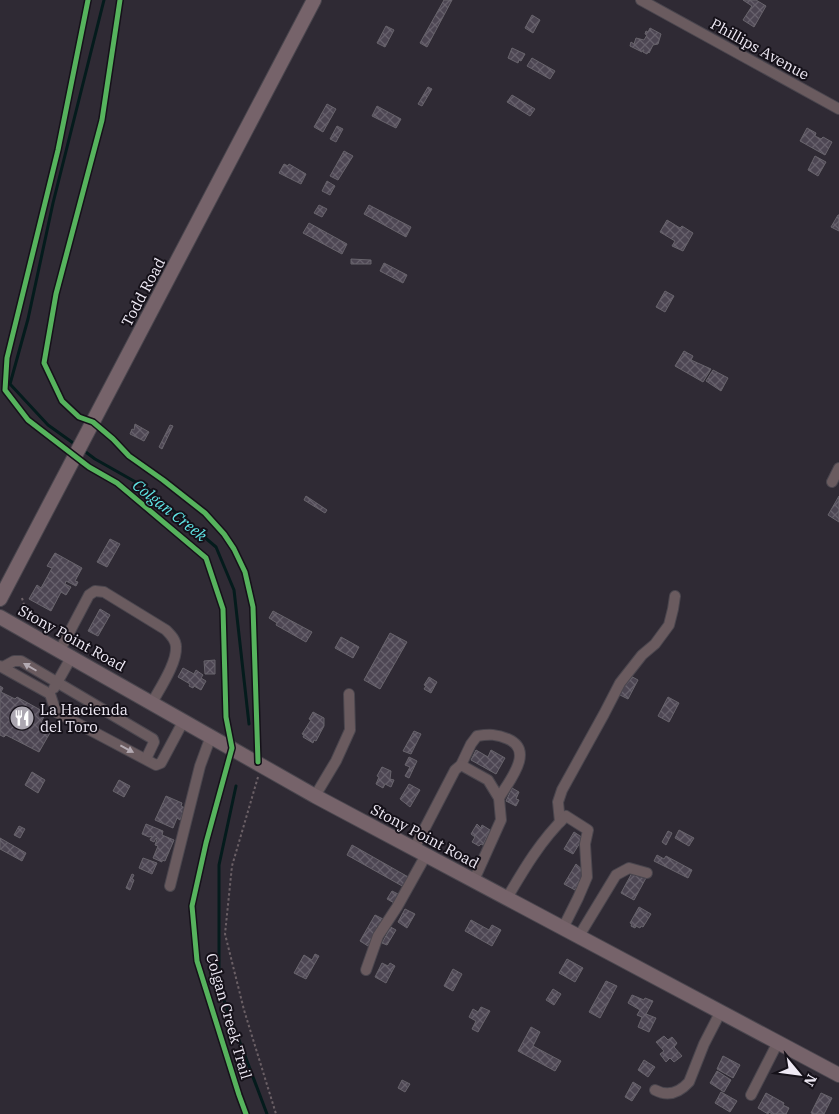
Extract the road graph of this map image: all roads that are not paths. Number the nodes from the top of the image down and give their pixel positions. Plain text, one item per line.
1 (314, 0) edge
2 (641, 0) edge
3 (839, 109) edge
4 (839, 468) edge
5 (832, 482) dead end
6 (674, 596) dead end
7 (0, 599) edge
8 (0, 616) edge
9 (66, 653) junction
10 (1, 666) edge
11 (57, 683) junction
12 (50, 694) junction
13 (350, 694) dead end
14 (152, 702) junction
15 (184, 720) junction
16 (211, 736) junction
17 (146, 760) junction
18 (461, 765) junction
19 (315, 796) junction
20 (499, 798) junction
21 (560, 822) junction
22 (420, 852) junction
23 (647, 873) dead end
24 (474, 880) junction
25 (170, 886) dead end
26 (507, 898) junction
27 (563, 928) junction
28 (579, 936) junction
29 (366, 970) dead end
30 (721, 1012) junction
31 (778, 1042) junction
32 (839, 1075) edge
33 (655, 1090) dead end
34 (751, 1095) dead end

1 - 7 main road, Todd Road
2 - 3 street, Phillips Avenue
4 - 5 street
6 - 21 street
8 - 9 main road, Stony Point Road
9 - 11 street
9 - 14 main road, Stony Point Road
9 - 14 street
11 -> 10 street
10 - 12 street
11 - 12 street
11 - 17 street
12 -> 17 street
13 - 19 street
14 - 15 main road, Stony Point Road
15 - 16 main road, Stony Point Road
15 - 17 street
16 - 19 main road, Stony Point Road
16 - 25 street
18 - 20 street
18 - 20 street
18 - 22 street
19 - 22 main road, Stony Point Road
20 - 24 street
21 - 26 street
21 - 27 street
22 - 24 main road, Stony Point Road
22 - 29 street
23 - 28 street
24 - 26 main road, Stony Point Road
26 - 27 main road, Stony Point Road
27 - 28 main road, Stony Point Road
28 - 30 main road, Stony Point Road
30 - 31 main road, Stony Point Road
30 - 33 street
31 - 32 main road, Stony Point Road
31 - 34 street

